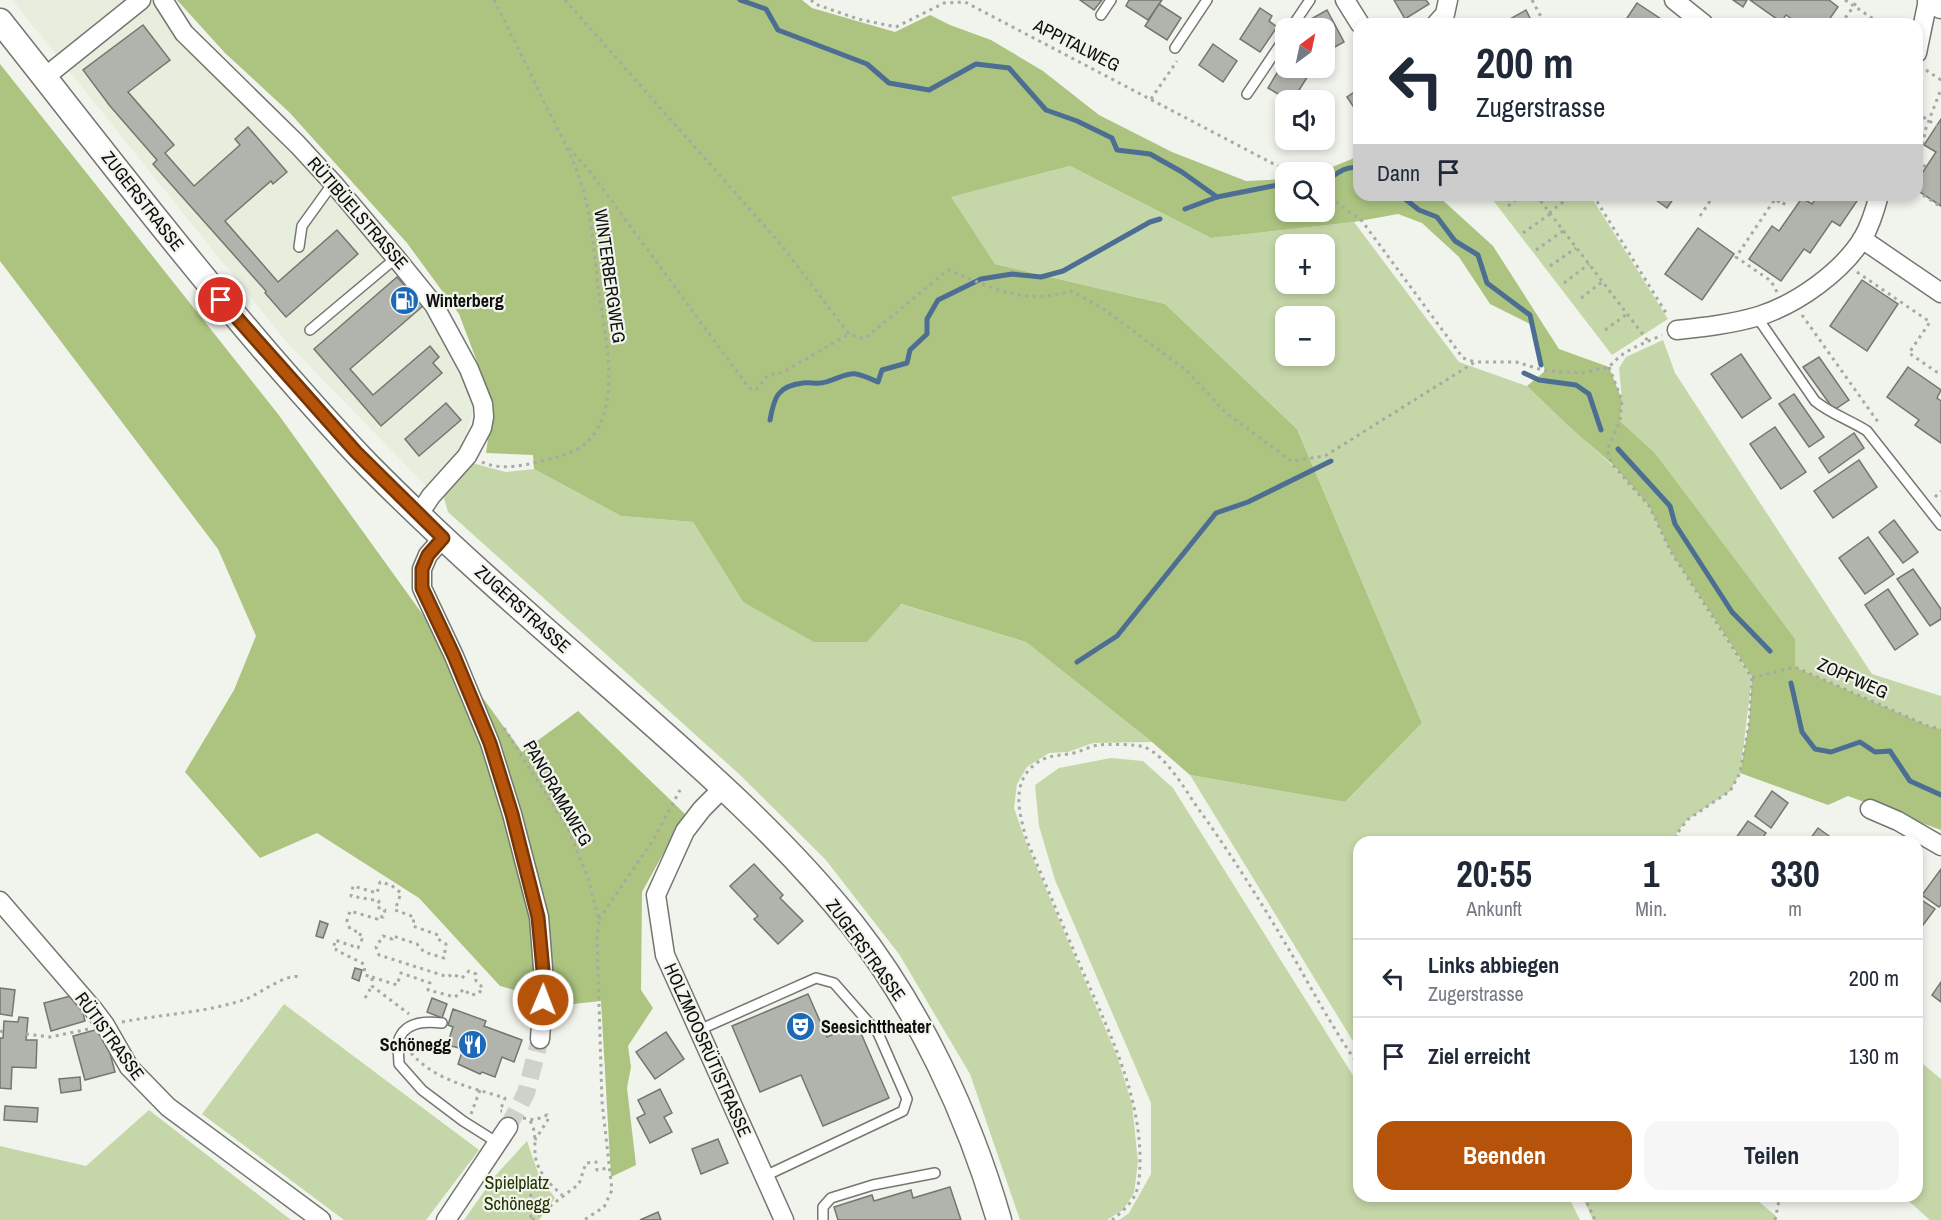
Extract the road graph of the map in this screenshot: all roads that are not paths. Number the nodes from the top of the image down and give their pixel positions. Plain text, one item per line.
1 (141, 0) edge
2 (163, 0) edge
3 (1111, 0) edge
4 (1207, 0) edge
5 (1310, 0) edge
6 (1345, 0) edge
7 (1448, 0) edge
8 (1674, 0) edge
9 (1929, 0) edge
10 (1941, 6) edge
11 (1101, 15) dead end
12 (1298, 18) edge
13 (1356, 18) edge
14 (1441, 18) edge
15 (1696, 18) edge
16 (0, 21) edge
17 (1923, 26) edge
18 (1175, 48) dead end
19 (1275, 52) edge
20 (45, 77) junction
21 (1247, 94) dead end
22 (333, 183) junction
23 (1878, 201) edge
24 (1862, 239) junction
25 (299, 247) dead end
26 (396, 258) junction
27 (1941, 293) edge
28 (1757, 317) junction
29 (310, 330) dead end
30 (1677, 330) road end
31 (419, 514) junction
32 (1941, 525) edge
33 (443, 538) junction
34 (724, 787) junction
35 (1870, 809) dead end
36 (1941, 846) edge
37 (0, 901) edge
38 (442, 1023) dead end
39 (699, 1030) junction
40 (540, 1039) tunnel mouth
41 (509, 1125) joint
42 (935, 1173) dead end
43 (765, 1176) junction
44 (321, 1220) edge
45 (446, 1220) edge
46 (784, 1220) edge
47 (823, 1220) edge
48 (999, 1220) edge

1 - 20 street
2 - 22 street, RÜTIBÜELSTRASSE
3 - 11 lane
4 - 18 lane
5 - 12 lane
6 - 13 street
7 - 14 street
8 - 15 street
9 - 10 main road
9 - 17 street
16 - 20 main road, ZUGERSTRASSE
19 - 21 lane
20 - 31 main road, ZUGERSTRASSE
22 - 25 lane
22 - 26 street, RÜTIBÜELSTRASSE
23 - 24 street
24 - 27 street
24 - 28 street
26 - 29 lane
26 - 31 street, RÜTIBÜELSTRASSE
28 - 30 street
28 - 32 lane
31 - 33 main road, ZUGERSTRASSE
33 - 34 main road, ZUGERSTRASSE
33 - 40 street
34 - 39 street, HOLZMOOSRÜTISTRASSE
34 - 48 main road, ZUGERSTRASSE
35 - 36 street
37 - 44 street, RÜTISTRASSE
38 - 41 lane
39 - 43 street, HOLZMOOSRÜTISTRASSE
39 - 43 lane
41 - 45 street
42 - 47 lane
43 - 46 street, HOLZMOOSRÜTISTRASSE

